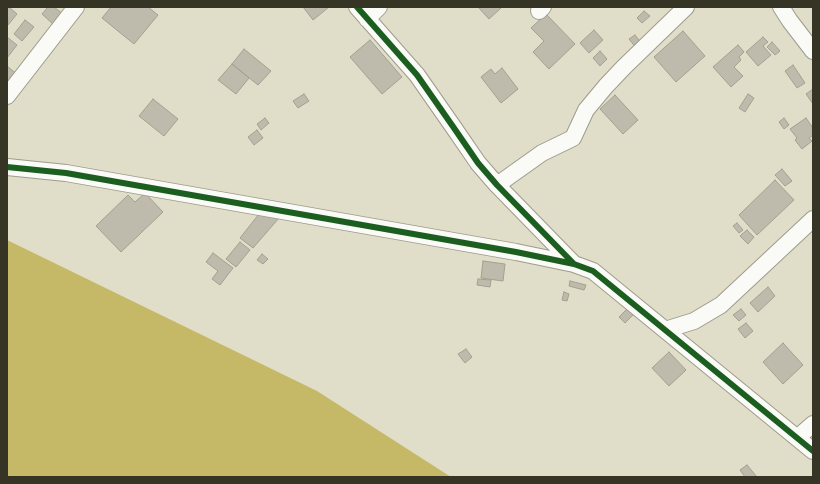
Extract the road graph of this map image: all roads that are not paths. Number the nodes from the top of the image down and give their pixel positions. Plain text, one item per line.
1 (76, 7) edge
2 (379, 7) edge
3 (686, 7) edge
4 (781, 7) edge
5 (362, 13) edge
6 (813, 51) edge
7 (7, 96) edge
8 (7, 167) edge
9 (497, 185) junction
10 (813, 219) edge
11 (574, 264) junction
12 (665, 330) junction
13 (813, 424) edge
14 (798, 438) junction
15 (813, 451) edge

1 - 7 street
2 - 5 street
3 - 9 street
4 - 6 street
5 - 9 street
8 - 11 street
9 - 11 street
10 - 12 street
11 - 12 street
12 - 14 street
13 - 14 street
14 - 15 street

